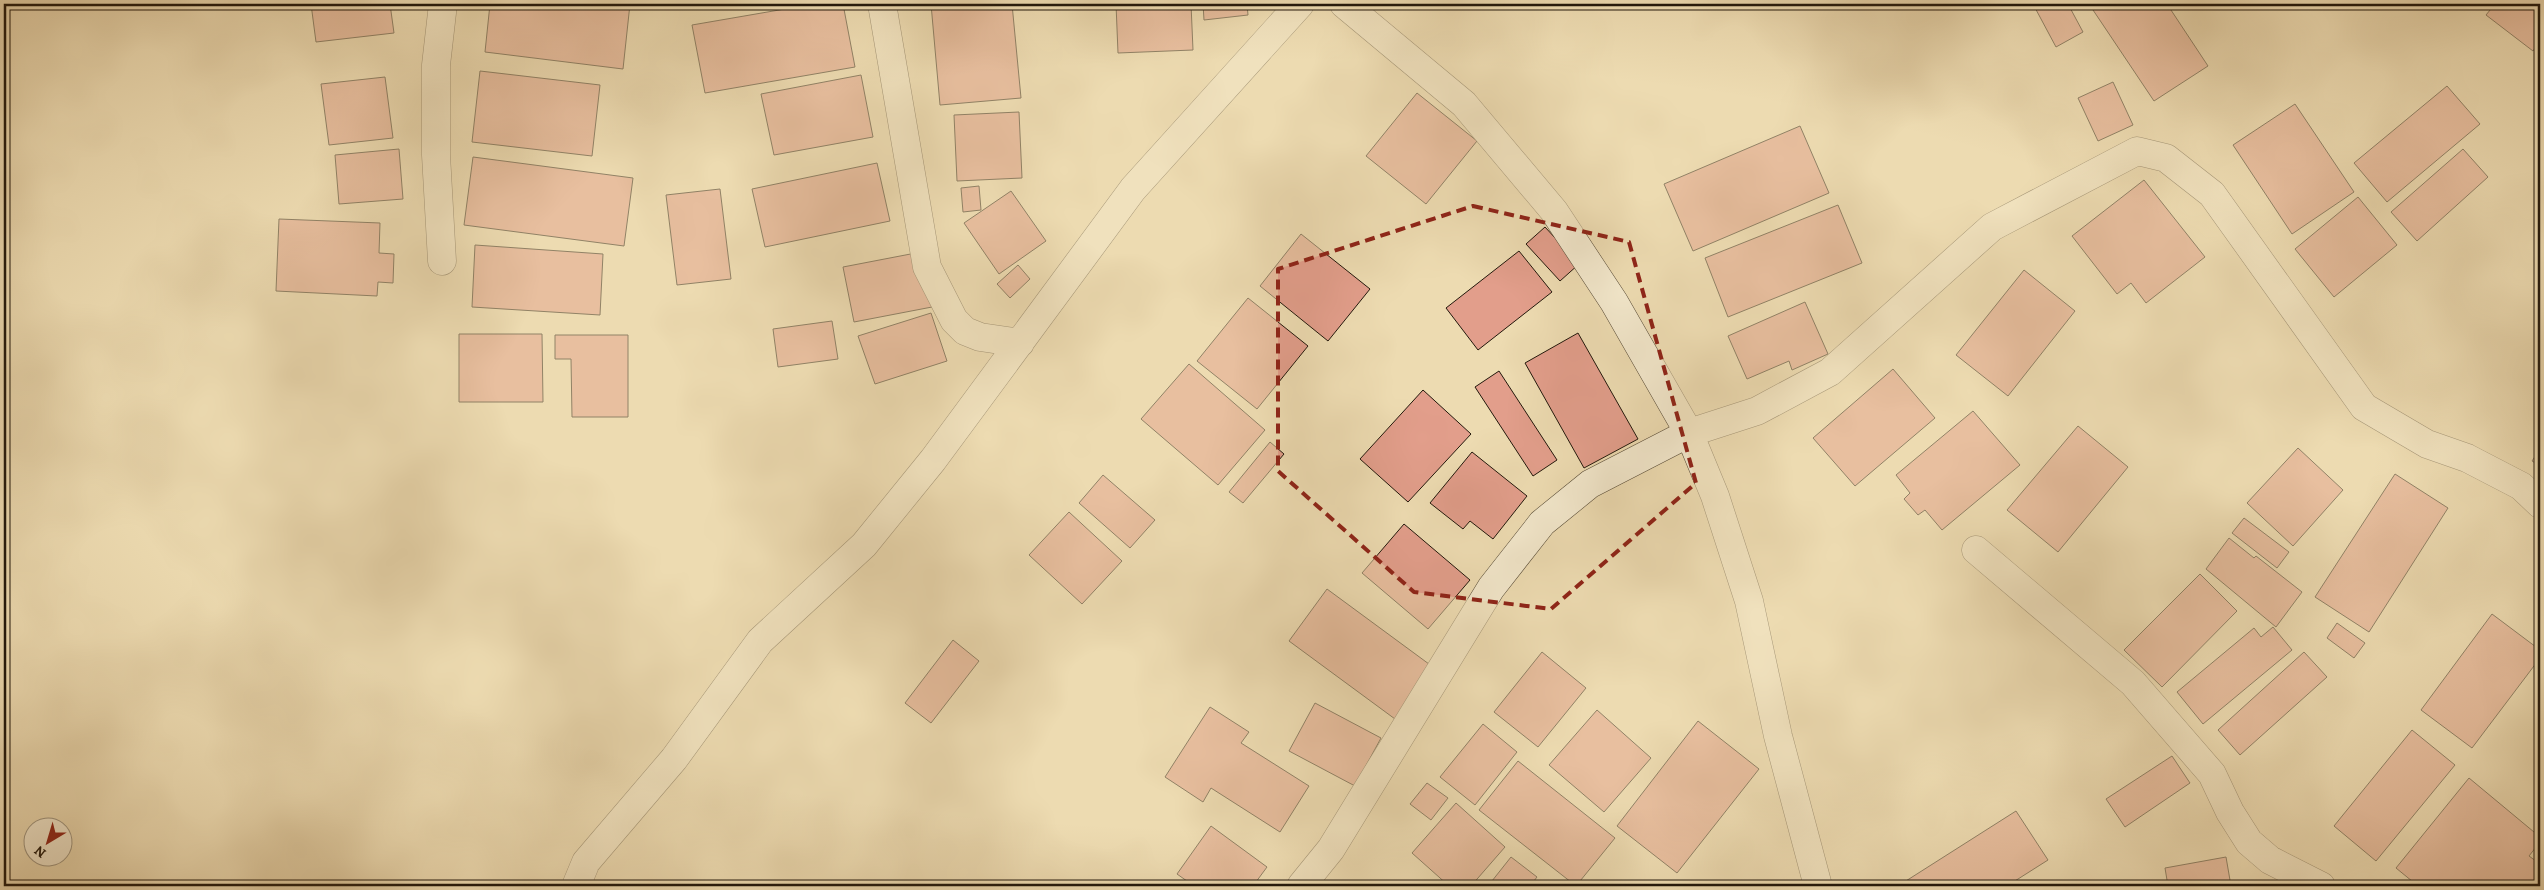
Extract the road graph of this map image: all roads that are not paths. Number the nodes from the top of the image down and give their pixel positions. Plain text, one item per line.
1 (443, 4) edge
2 (882, 4) edge
3 (1343, 4) edge
4 (1298, 7) edge
5 (442, 261) dead end
6 (1020, 342) junction
7 (1689, 433) junction
8 (2540, 504) edge
9 (1976, 550) dead end
10 (576, 886) edge
11 (1301, 886) edge
12 (1818, 886) edge
13 (2320, 886) edge

1 - 5 street
2 - 6 street
3 - 4 street
3 - 7 street
4 - 6 street
6 - 10 street
7 - 8 street
7 - 11 street
7 - 12 street
9 - 13 street

